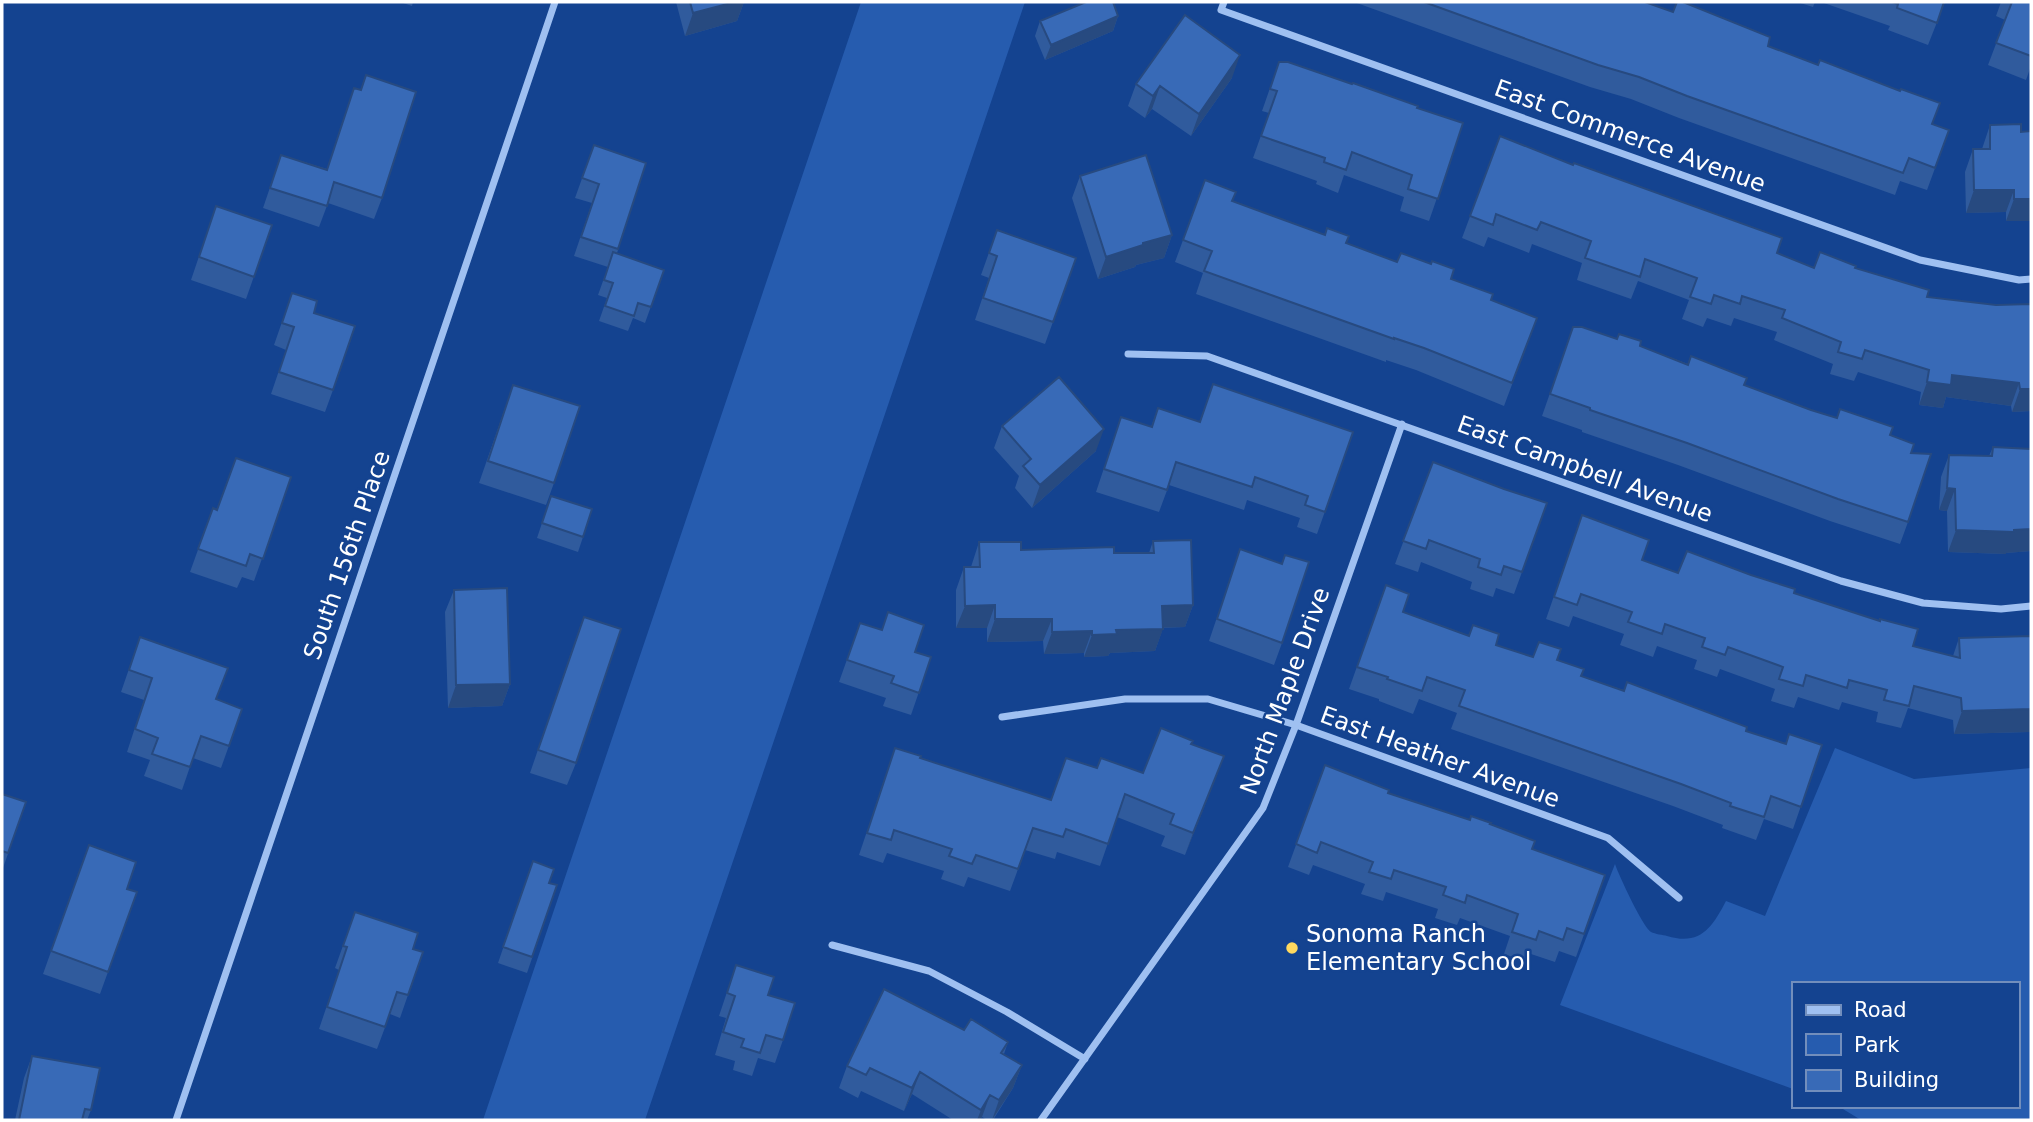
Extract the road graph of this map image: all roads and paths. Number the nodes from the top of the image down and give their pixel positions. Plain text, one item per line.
1 (555, 2) edge
2 (1222, 6) edge
3 (2031, 279) edge
4 (1128, 354) dead end
5 (1402, 424) junction
6 (2031, 606) edge
7 (1002, 717) dead end
8 (1296, 725) junction
9 (1679, 898) dead end
10 (832, 945) dead end
11 (1085, 1059) junction
12 (176, 1120) edge
13 (1041, 1120) edge

1 - 12 street, South 156th Place
2 - 3 street, East Commerce Avenue
4 - 5 street, East Campbell Avenue
5 - 6 street, East Campbell Avenue
5 - 8 street, North Maple Drive
7 - 8 street, East Heather Avenue
8 - 9 street, East Heather Avenue
8 - 11 street, North Maple Drive
10 - 11 street
11 - 13 street, North Maple Drive

